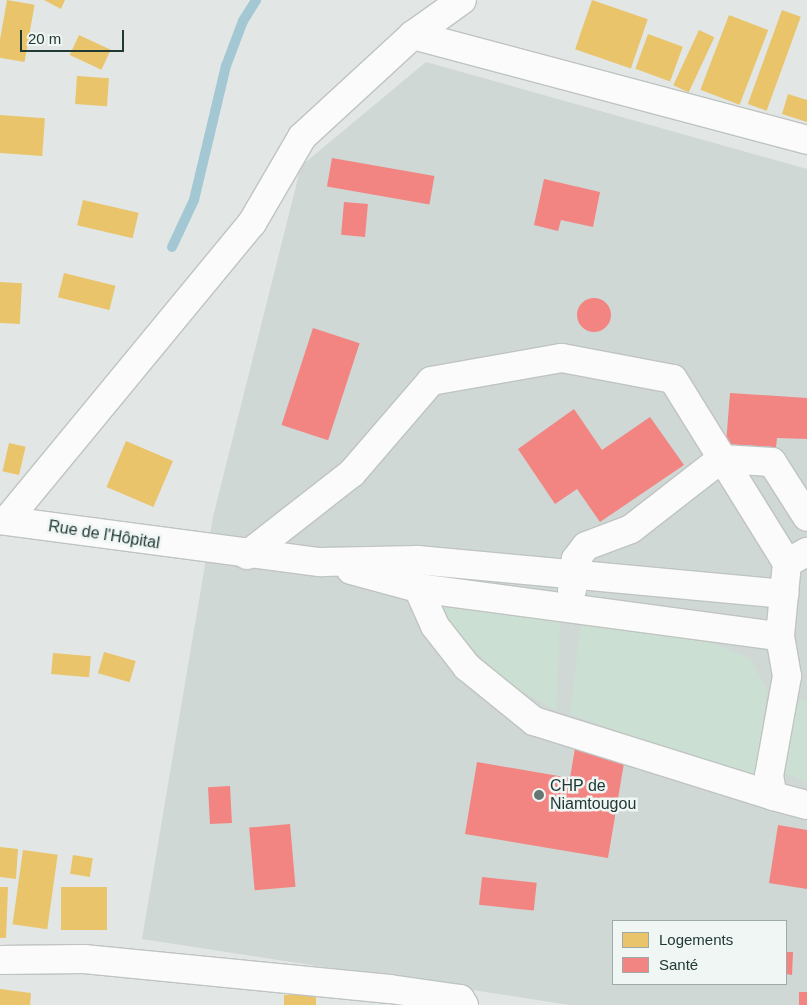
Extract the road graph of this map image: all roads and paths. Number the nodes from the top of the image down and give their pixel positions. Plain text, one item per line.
1 (462, 0) edge
2 (413, 35) junction
3 (807, 140) edge
4 (721, 459) junction
5 (807, 517) edge
6 (3, 520) edge
7 (247, 555) junction
8 (797, 558) edge
9 (321, 562) junction
10 (574, 572) junction
11 (418, 588) junction
12 (784, 594) junction
13 (570, 609) junction
14 (780, 636) junction
15 (797, 678) edge
16 (774, 796) junction
17 (807, 805) edge
18 (0, 960) edge
19 (464, 1005) edge

1 - 2 street
2 - 3 street
2 - 6 street
4 - 5 street
4 - 7 street
4 - 8 street
4 - 10 street
6 - 7 street, Rue de l'Hôpital
7 - 9 street, Rue de l'Hôpital
8 - 12 street
9 - 10 street
9 - 11 street
10 - 12 street
10 - 13 street
11 - 13 street
11 - 16 street
12 - 14 street
13 - 14 street
14 - 15 street
15 - 16 street
16 - 17 street
18 - 19 street

